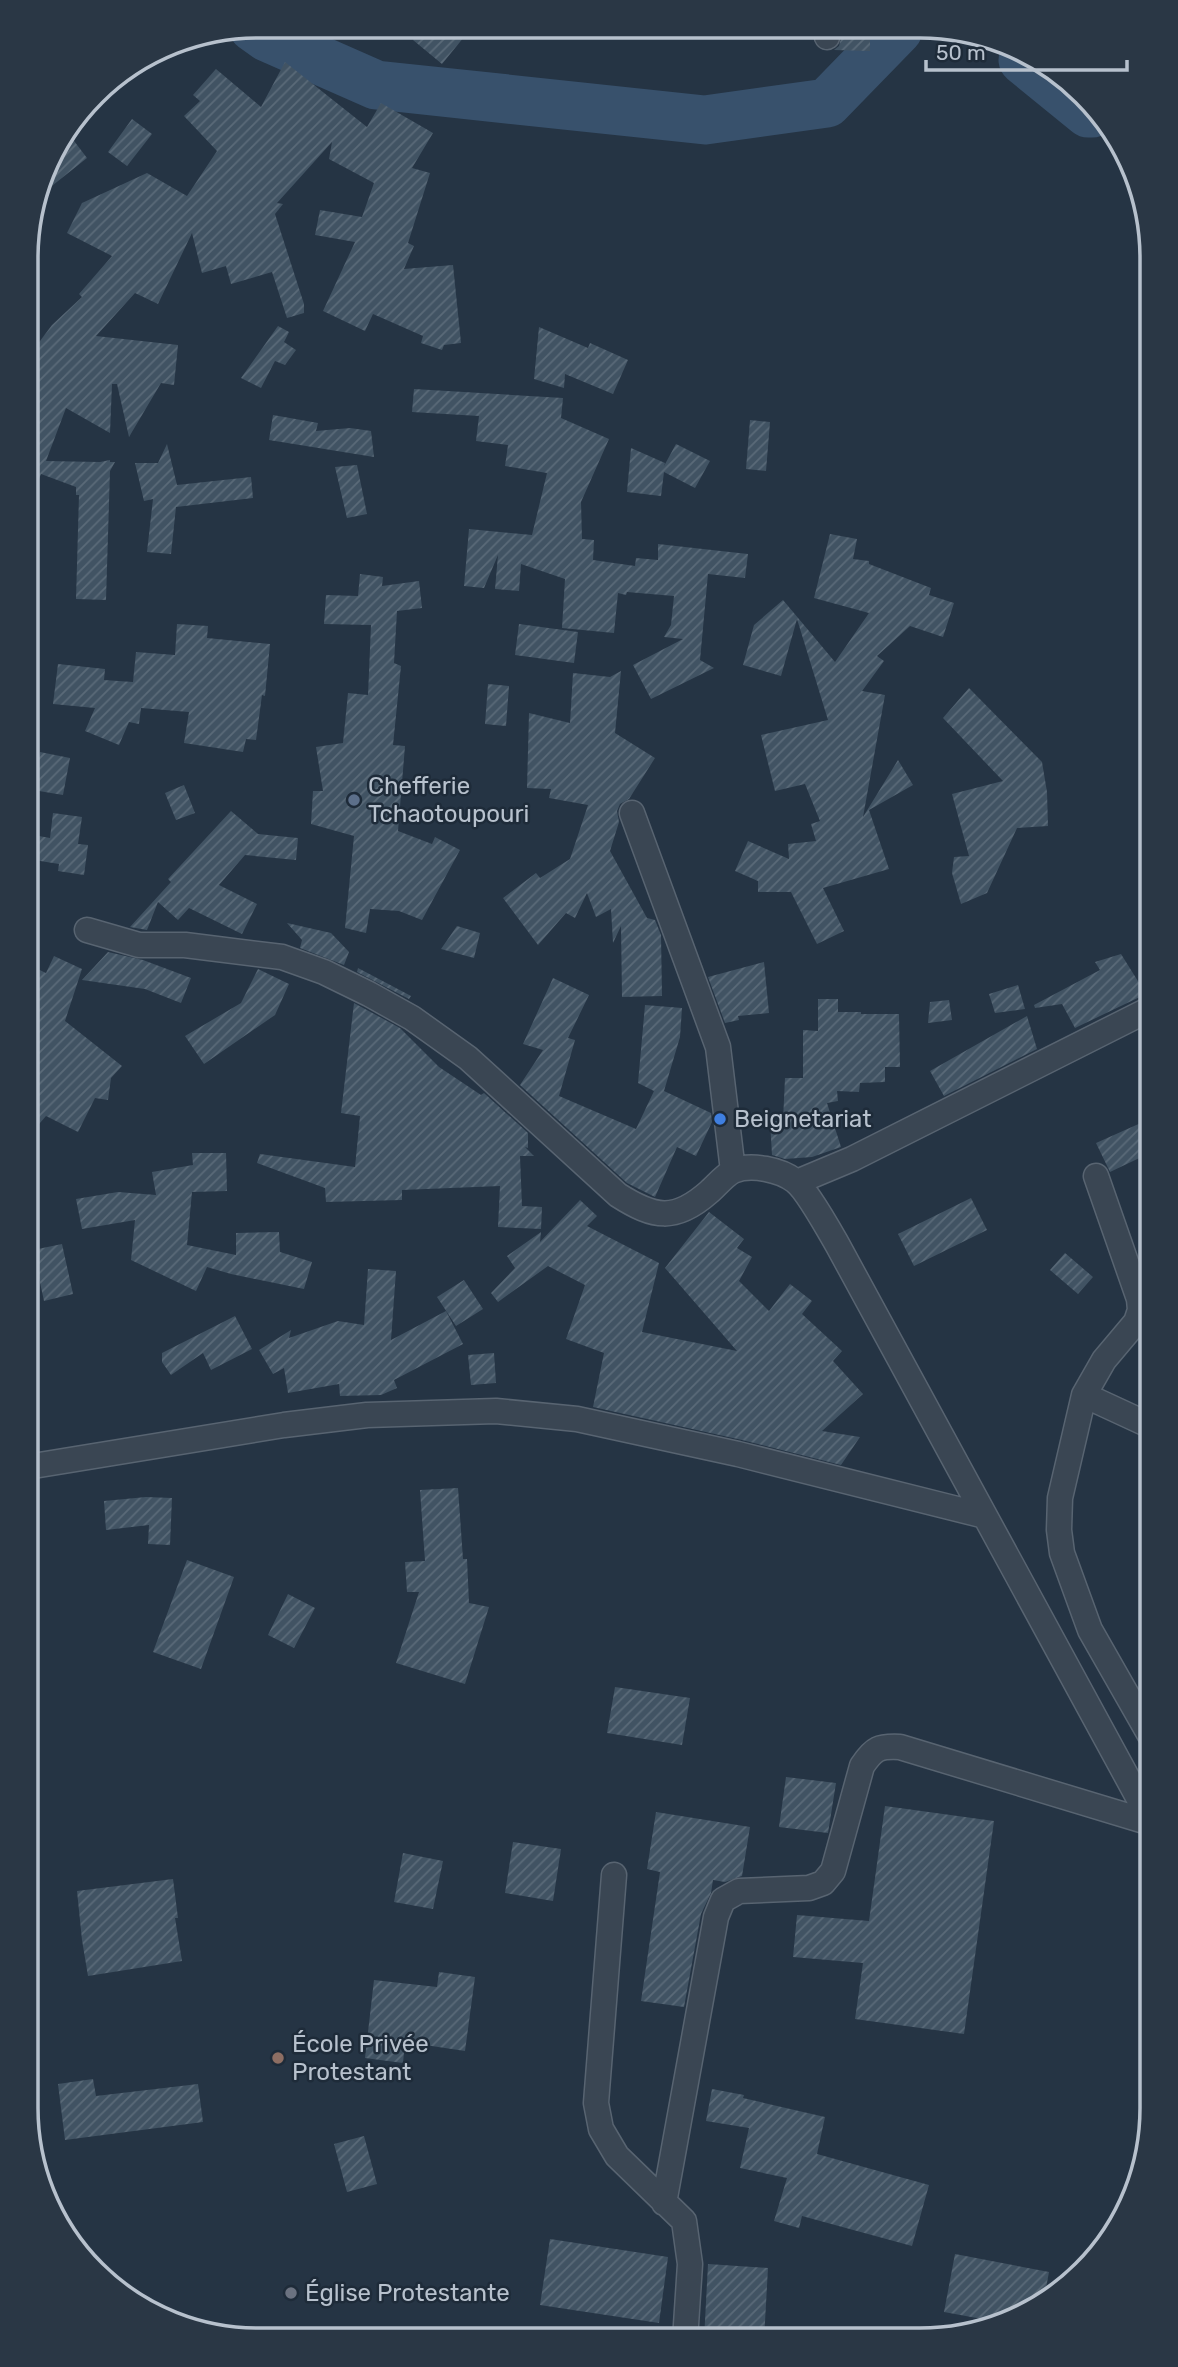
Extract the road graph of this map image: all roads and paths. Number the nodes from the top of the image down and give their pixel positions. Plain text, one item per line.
1 (632, 813) dead end
2 (87, 930) dead end
3 (1140, 1014) edge
4 (733, 1171) junction
5 (1096, 1176) dead end
6 (797, 1182) junction
7 (1139, 1304) edge
8 (1139, 1312) edge
9 (1084, 1395) junction
10 (1139, 1420) edge
11 (38, 1465) edge
12 (985, 1516) junction
13 (1139, 1716) edge
14 (1139, 1800) edge
15 (1139, 1818) edge
16 (614, 1875) dead end
17 (664, 2203) junction
18 (686, 2328) edge

1 - 4 street
2 - 4 street
3 - 6 street
4 - 6 street
5 - 7 street
6 - 12 street
8 - 9 street
9 - 10 street
9 - 13 street
11 - 12 street
12 - 14 street
15 - 17 street
16 - 17 street
17 - 18 street

